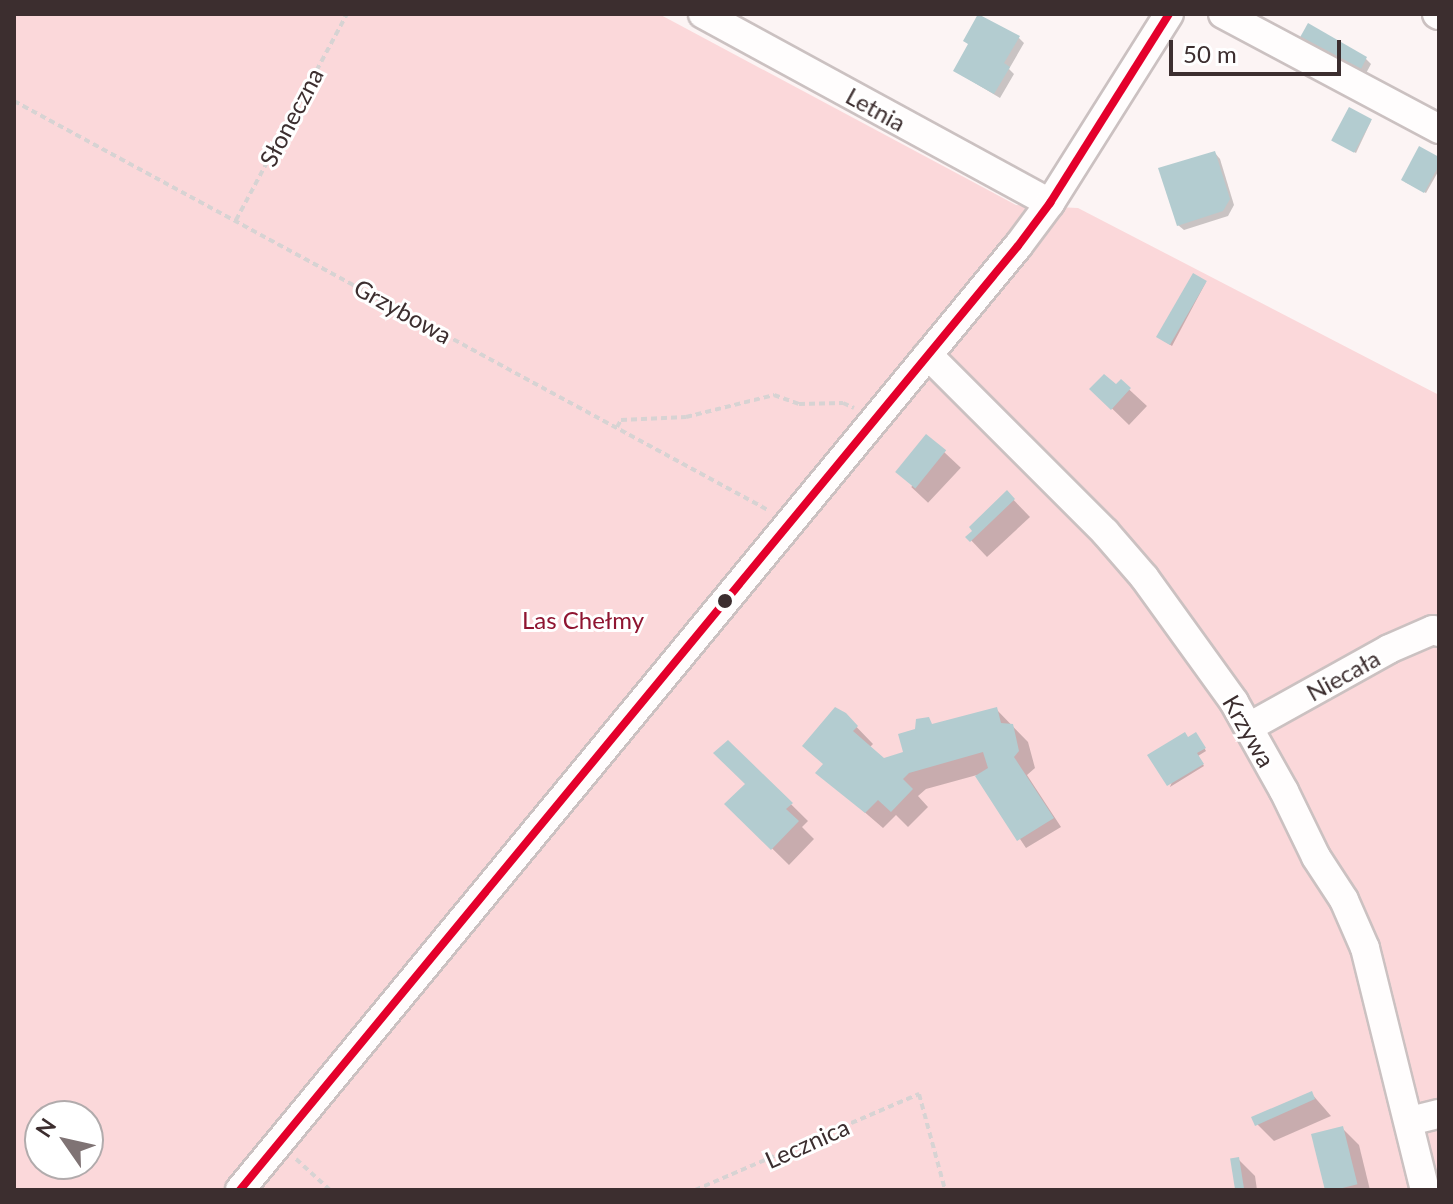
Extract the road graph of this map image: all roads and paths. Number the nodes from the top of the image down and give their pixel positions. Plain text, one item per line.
1 (347, 14) edge
2 (703, 14) edge
3 (1169, 14) edge
4 (1223, 14) edge
5 (14, 101) edge
6 (1439, 129) edge
7 (1050, 203) junction
8 (236, 220) junction
9 (928, 355) junction
10 (864, 409) dead end
11 (617, 427) junction
12 (791, 523) junction
13 (1439, 632) edge
14 (1249, 727) junction
15 (1439, 1114) edge
16 (1410, 1121) junction
17 (278, 1143) junction
18 (240, 1190) edge
19 (330, 1190) edge
20 (695, 1190) edge
21 (945, 1190) edge
22 (1425, 1190) edge

1 - 8 path, Słoneczna
2 - 7 street, Letnia
3 - 7 street
4 - 6 street
5 - 8 path, Grzybowa
7 - 9 street
8 - 11 path, Grzybowa
9 - 12 street
9 - 14 street, Krzywa
10 - 11 path
11 - 12 path, Grzybowa
12 - 17 street
13 - 14 street, Niecała
14 - 16 street, Krzywa
15 - 16 street
16 - 22 street, Krzywa
17 - 18 street
17 - 19 path
20 - 21 path, Lecznica

